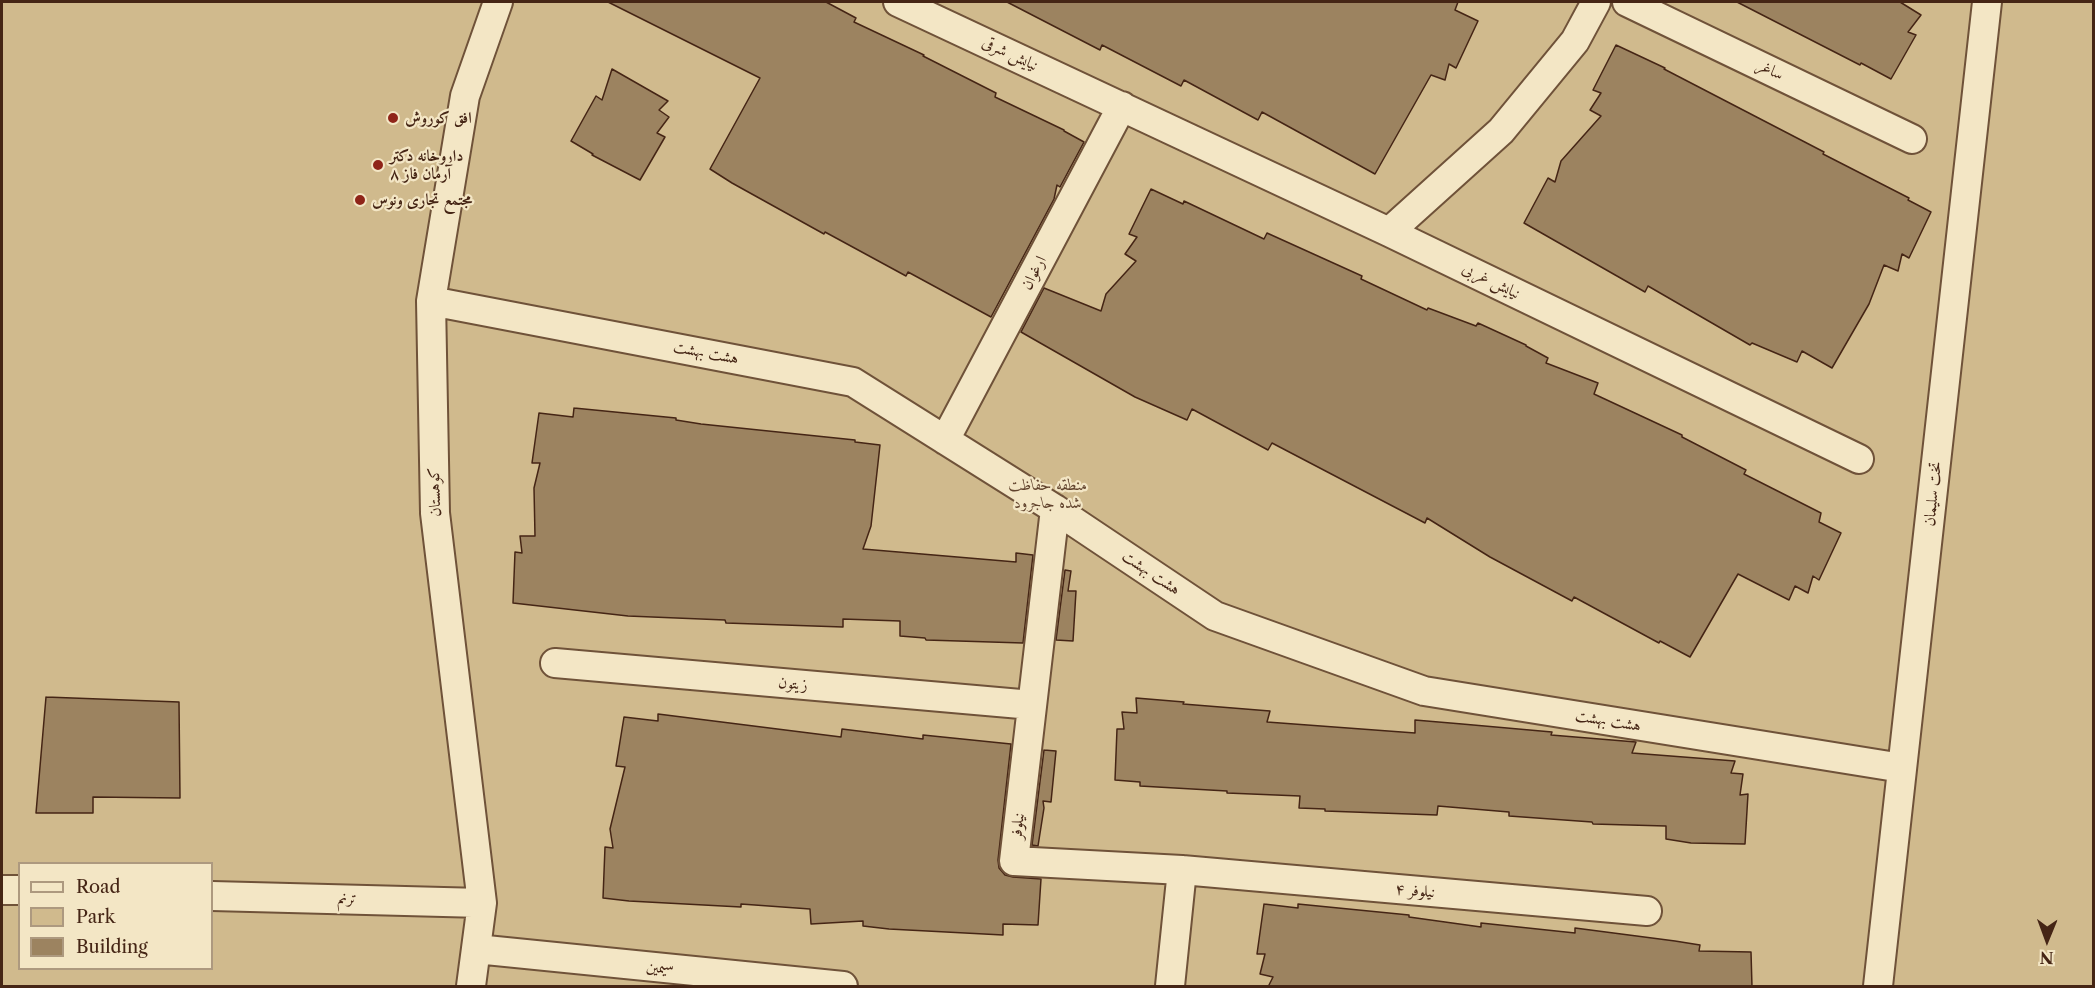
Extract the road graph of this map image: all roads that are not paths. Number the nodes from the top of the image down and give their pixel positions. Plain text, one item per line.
1 (498, 2) edge
2 (898, 2) edge
3 (1596, 2) edge
4 (1627, 2) edge
5 (1987, 2) edge
6 (1122, 106) junction
7 (1912, 140) dead end
8 (1389, 232) junction
9 (431, 301) junction
10 (945, 440) junction
11 (1859, 459) dead end
12 (1055, 509) junction
13 (555, 663) dead end
14 (1032, 705) junction
15 (1902, 768) junction
16 (1182, 870) junction
17 (2, 890) edge
18 (18, 890) edge
19 (213, 896) edge
20 (482, 903) junction
21 (1647, 911) dead end
22 (477, 949) junction
23 (471, 987) edge
24 (843, 987) edge
25 (1170, 987) edge
26 (1878, 987) edge

1 - 9 street, کوهستان
2 - 6 street, نیایش شرقی
3 - 8 street
4 - 7 street, ساغر
5 - 15 street, تخت سلیمان
6 - 8 street, نیایش غربی
6 - 10 street, ارغوان
8 - 11 street, نیایش غربی
9 - 10 street, هشت بهشت
9 - 20 street, کوهستان
10 - 12 street, هشت بهشت
12 - 14 street, نیلوفر
12 - 15 street, هشت بهشت
13 - 14 street, زیتون
14 - 16 street, نیلوفر
15 - 26 street, تخت سلیمان
16 - 21 street, نیلوفر ۴
16 - 25 street
17 - 18 street
19 - 20 street, ترنم
20 - 22 street, کوهستان
22 - 23 street, کوهستان
22 - 24 street, سیمین

